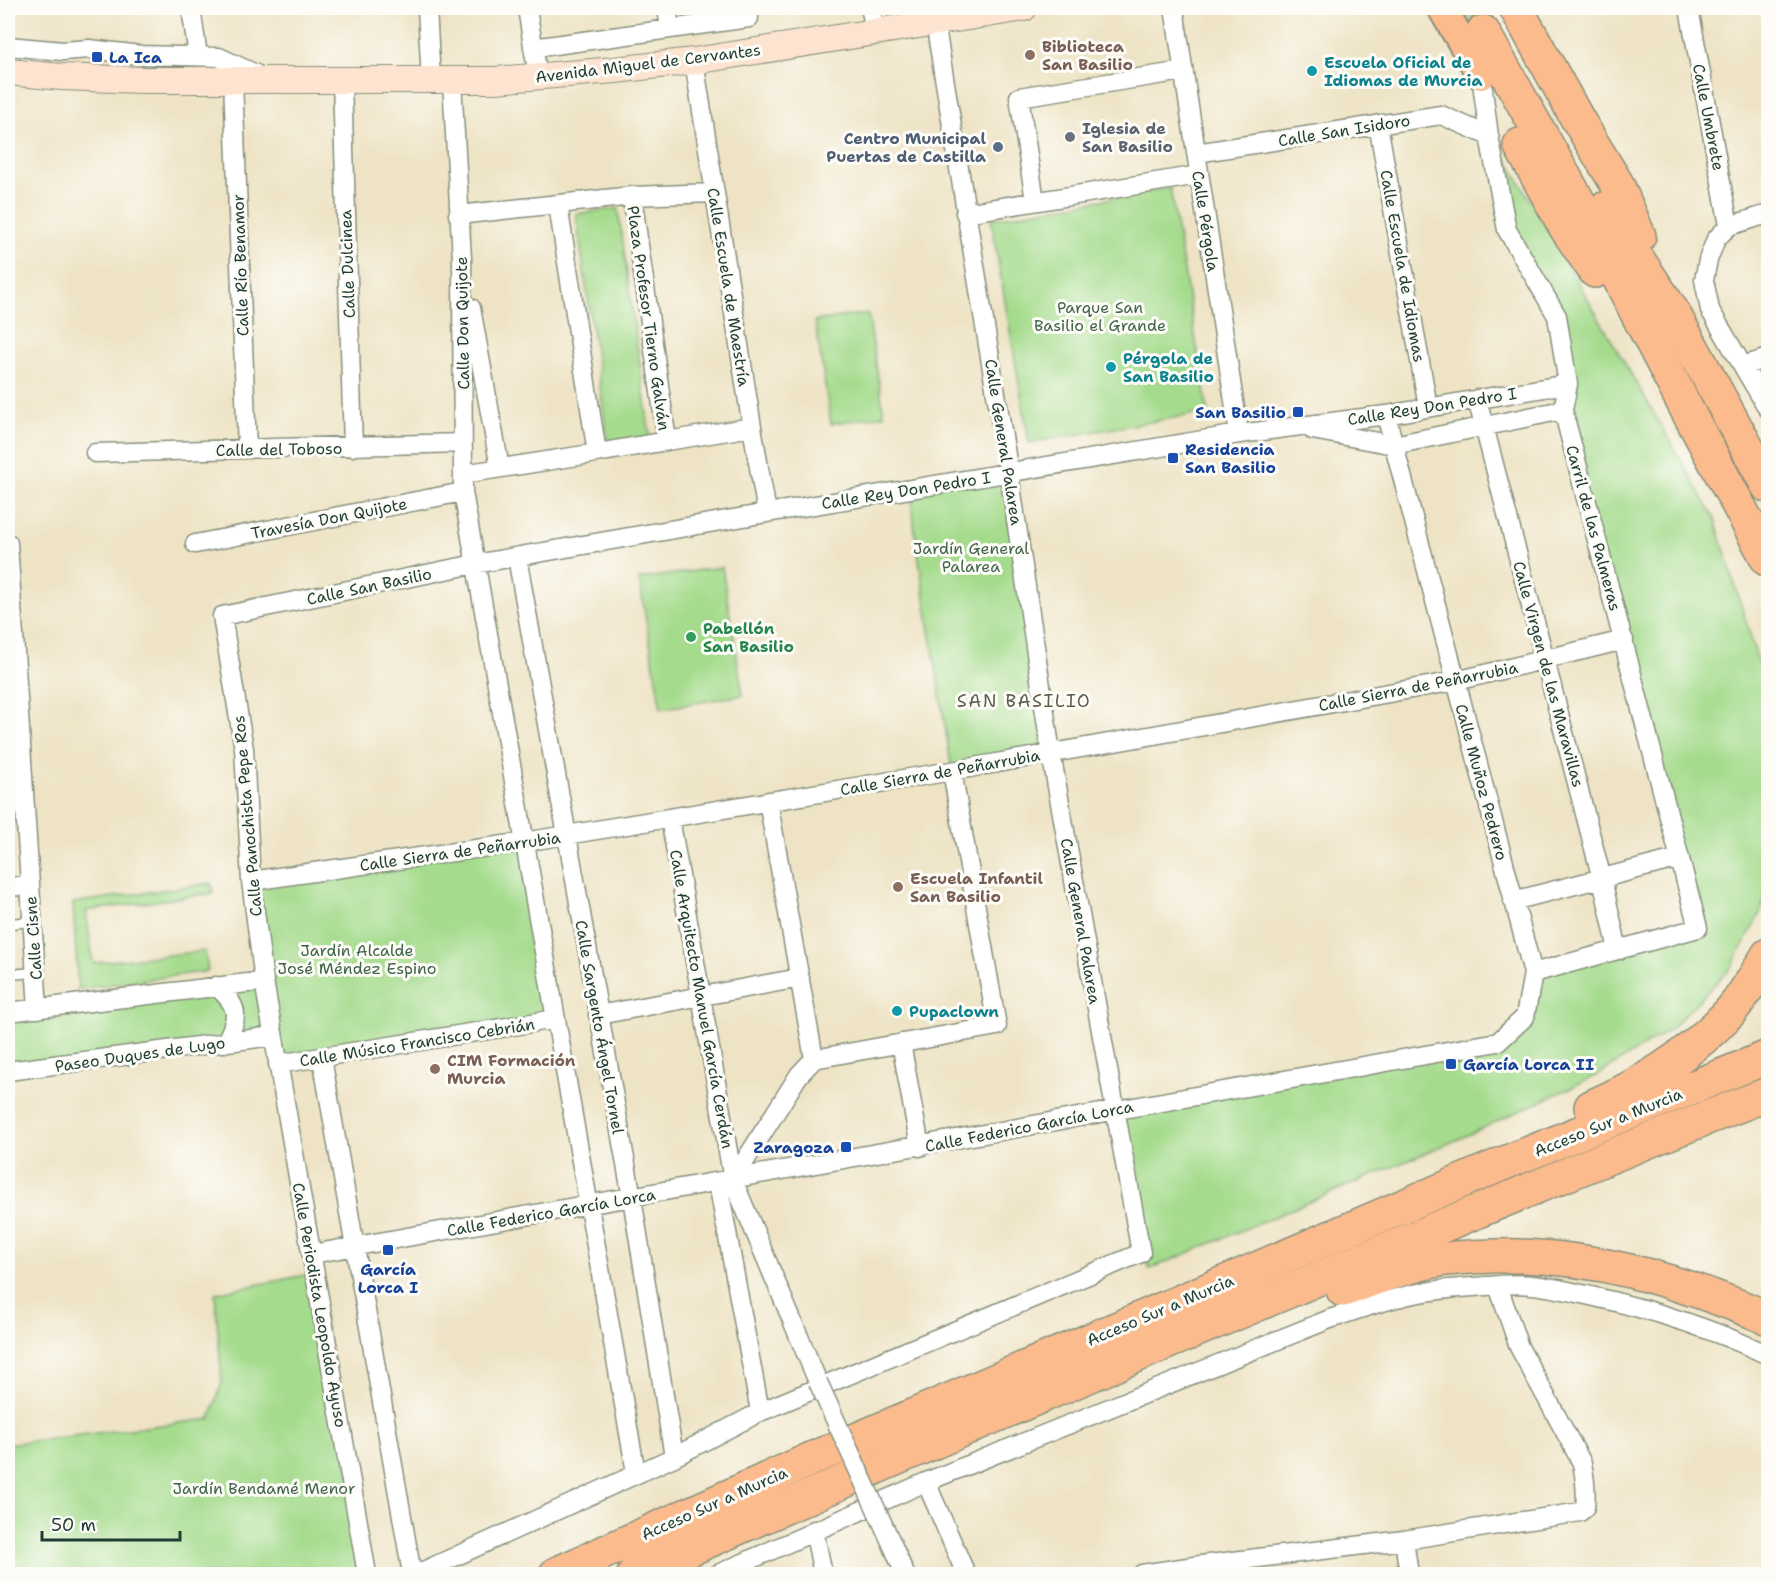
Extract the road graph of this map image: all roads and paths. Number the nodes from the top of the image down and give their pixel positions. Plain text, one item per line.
1 (191, 8) edge
2 (427, 8) edge
3 (527, 8) edge
4 (666, 8) edge
5 (1024, 8) edge
6 (1174, 8) edge
7 (1442, 8) edge
8 (1689, 8) edge
9 (748, 13) edge
10 (873, 19) edge
11 (935, 22) junction
12 (1500, 22) edge
13 (670, 29) junction
14 (8, 46) edge
15 (533, 48) junction
16 (754, 51) junction
17 (198, 56) junction
18 (694, 61) junction
19 (1183, 71) junction
20 (8, 72) edge
21 (1481, 75) junction
22 (537, 77) junction
23 (234, 80) junction
24 (269, 81) junction
25 (342, 81) junction
26 (442, 81) junction
27 (1378, 124) junction
28 (1489, 136) junction
29 (1196, 153) junction
30 (1199, 175) junction
31 (714, 193) junction
32 (632, 196) junction
33 (1035, 201) junction
34 (558, 205) junction
35 (965, 213) junction
36 (1768, 214) edge
37 (458, 215) junction
38 (1729, 226) junction
39 (462, 260) junction
40 (1768, 358) edge
41 (1743, 366) junction
42 (1568, 384) junction
43 (1478, 399) junction
44 (1428, 407) junction
45 (1768, 409) edge
46 (1563, 410) junction
47 (1687, 410) junction
48 (1386, 416) junction
49 (752, 427) junction
50 (1295, 427) junction
51 (1485, 427) junction
52 (1239, 434) junction
53 (667, 441) junction
54 (463, 443) junction
55 (1394, 445) junction
56 (352, 447) junction
57 (247, 449) junction
58 (94, 453) dead end
59 (597, 453) junction
60 (500, 468) junction
61 (1009, 473) junction
62 (463, 483) junction
63 (1768, 486) edge
64 (768, 513) junction
65 (8, 543) edge
66 (195, 544) dead end
67 (517, 557) junction
68 (1768, 560) edge
69 (475, 564) junction
70 (222, 616) joint
71 (1624, 640) junction
72 (1545, 660) junction
73 (1456, 681) junction
74 (1052, 753) junction
75 (952, 771) junction
76 (768, 801) junction
77 (670, 818) junction
78 (566, 835) junction
79 (524, 842) junction
80 (1680, 858) junction
81 (1602, 879) junction
82 (250, 882) junction
83 (30, 885) junction
84 (8, 887) edge
85 (1513, 901) junction
86 (32, 921) junction
87 (8, 924) edge
88 (1618, 950) junction
89 (1768, 955) edge
90 (36, 972) junction
91 (1533, 973) junction
92 (8, 975) edge
93 (800, 978) junction
94 (264, 981) junction
95 (216, 986) junction
96 (701, 995) junction
97 (38, 1009) junction
98 (8, 1012) edge
99 (598, 1015) junction
100 (556, 1019) junction
101 (273, 1036) junction
102 (225, 1043) junction
103 (901, 1043) junction
104 (1768, 1057) edge
105 (322, 1058) junction
106 (814, 1059) junction
107 (278, 1064) junction
108 (8, 1071) edge
109 (1768, 1094) edge
110 (1114, 1110) junction
111 (920, 1147) junction
112 (1502, 1164) junction
113 (726, 1181) junction
114 (632, 1198) junction
115 (589, 1206) junction
116 (354, 1247) junction
117 (312, 1254) junction
118 (1497, 1286) junction
119 (1768, 1318) edge
120 (1768, 1355) edge
121 (760, 1412) junction
122 (1002, 1412) junction
123 (674, 1457) junction
124 (636, 1473) junction
125 (926, 1482) junction
126 (814, 1530) junction
127 (1404, 1540) junction
128 (1188, 1571) edge
129 (367, 1575) edge
130 (415, 1575) edge
131 (556, 1575) edge
132 (634, 1575) edge
133 (718, 1575) edge
134 (823, 1575) edge
135 (905, 1575) edge
136 (966, 1575) edge
137 (1142, 1575) edge
138 (1409, 1575) edge

1 - 17 street
2 - 26 street, Calle Don Quijote
3 - 15 street
4 - 13 street
5 - 11 main road, Avenida Miguel de Cervantes
6 - 19 street, Calle Pérgola
7 - 21 main road
8 - 38 street, Calle Umbrete
9 - 13 street
9 - 16 street
10 - 11 main road, Avenida Miguel de Cervantes
10 - 16 main road, Avenida Miguel de Cervantes
11 - 35 street, Calle General Palarea
12 - 47 highway
12 - 63 highway
13 - 15 street
14 - 17 street, Avenida Miguel de Cervantes
15 - 22 street
16 - 18 main road, Avenida Miguel de Cervantes
17 - 24 street, Avenida Miguel de Cervantes
18 - 22 main road, Avenida Miguel de Cervantes
18 - 31 street, Calle Escuela de Maestría
19 - 29 street, Calle Pérgola
19 - 33 street
20 - 23 main road, Avenida Miguel de Cervantes
21 - 28 street, Carril de las Palmeras
21 - 47 highway
22 - 26 main road, Avenida Miguel de Cervantes
23 - 24 main road, Avenida Miguel de Cervantes
23 - 57 street, Calle Río Benamor
24 - 25 main road, Avenida Miguel de Cervantes
25 - 26 main road, Avenida Miguel de Cervantes
25 - 56 street, Calle Dulcinea
26 - 37 street, Calle Don Quijote
27 - 28 street, Calle San Isidoro
27 - 29 street, Calle San Isidoro
27 - 44 street, Calle Escuela de Idiomas
28 - 42 street, Carril de las Palmeras
29 - 30 street, Calle Pérgola
30 - 33 street
30 - 52 street, Calle Pérgola
31 - 32 street, Plaza Profesor Tierno Galván
31 - 49 street, Calle Escuela de Maestría
32 - 34 street, Plaza Profesor Tierno Galván
32 - 53 street, Plaza Profesor Tierno Galván
33 - 35 street
34 - 37 street, Plaza Profesor Tierno Galván
34 - 59 street
35 - 61 street, Calle General Palarea
36 - 38 street
37 - 39 street, Calle Don Quijote
38 - 41 street
39 - 54 street, Calle Don Quijote
39 - 60 street
40 - 41 street
41 - 45 street
42 - 43 street, Calle Rey Don Pedro I
42 - 46 street, Carril de las Palmeras
43 - 44 street, Calle Rey Don Pedro I
43 - 51 street, Calle Virgen de las Maravillas
44 - 48 street, Calle Rey Don Pedro I
46 - 51 street, Calle Rey Don Pedro I
46 - 71 street, Carril de las Palmeras
47 - 68 highway
48 - 50 street, Calle Rey Don Pedro I
48 - 55 street, Calle Muñoz Pedrero
49 - 53 street
49 - 64 street, Calle Escuela de Maestría
50 - 52 street, Calle Rey Don Pedro I
50 - 55 street, Calle Rey Don Pedro I
51 - 55 street, Calle Rey Don Pedro I
51 - 72 street, Calle Virgen de las Maravillas
52 - 61 street, Calle Rey Don Pedro I
53 - 59 street, Plaza Profesor Tierno Galván
54 - 56 street, Calle del Toboso
54 - 62 street, Calle Don Quijote
55 - 73 street, Calle Muñoz Pedrero
56 - 57 street, Calle del Toboso
57 - 58 street, Calle del Toboso
59 - 60 street, Plaza Profesor Tierno Galván
60 - 62 street, Travesía Don Quijote
61 - 64 street, Calle Rey Don Pedro I
61 - 74 street, Calle General Palarea
62 - 66 street, Travesía Don Quijote
62 - 69 street, Calle Don Quijote
64 - 67 street, Calle Rey Don Pedro I
65 - 83 street, Calle Cisne
67 - 69 street, Calle San Basilio
67 - 78 street, Calle Sargento Ángel Tornel
69 - 70 street, Calle San Basilio
69 - 79 street
70 - 82 street, Calle Panochista Pepe Ros
71 - 72 street, Calle Sierra de Peñarrubia
71 - 80 street, Carril de las Palmeras
72 - 73 street, Calle Sierra de Peñarrubia
72 - 81 street, Calle Virgen de las Maravillas
73 - 74 street, Calle Sierra de Peñarrubia
73 - 85 street, Calle Muñoz Pedrero
74 - 75 street, Calle Sierra de Peñarrubia
74 - 110 street, Calle General Palarea
75 - 76 street, Calle Sierra de Peñarrubia
75 - 103 street
76 - 77 street, Calle Sierra de Peñarrubia
76 - 93 street
77 - 78 street, Calle Sierra de Peñarrubia
77 - 96 street, Calle Arquitecto Manuel García Cerdán
78 - 79 street, Calle Sierra de Peñarrubia
78 - 99 street, Calle Sargento Ángel Tornel
79 - 82 street, Calle Sierra de Peñarrubia
79 - 100 street
80 - 81 street
80 - 88 street, Carril de las Palmeras
81 - 85 street
81 - 88 street, Calle Virgen de las Maravillas
82 - 94 street, Calle Panochista Pepe Ros
83 - 84 street
83 - 86 street, Calle Cisne
85 - 91 street, Calle Muñoz Pedrero
86 - 87 lane
86 - 90 street, Calle Cisne
88 - 91 street
89 - 112 highway
90 - 92 lane
90 - 97 street, Calle Cisne
91 - 110 street, Calle Federico García Lorca
93 - 96 street
93 - 106 street
94 - 95 street
94 - 101 street, Calle Panochista Pepe Ros
95 - 97 street
95 - 102 street
96 - 99 street
96 - 113 street, Calle Arquitecto Manuel García Cerdán
97 - 98 street
99 - 114 street, Calle Sargento Ángel Tornel
100 - 105 street, Calle Músico Francisco Cebrián
100 - 115 street
101 - 102 street, Paseo Duques de Lugo
101 - 107 street, Calle Periodista Leopoldo Ayuso
102 - 108 street, Paseo Duques de Lugo
103 - 106 street
103 - 111 street
104 - 112 highway, Acceso Sur a Murcia
105 - 107 street, Calle Músico Francisco Cebrián
105 - 116 street
106 - 113 street
107 - 117 street, Calle Periodista Leopoldo Ayuso
109 - 122 highway, Acceso Sur a Murcia
110 - 111 street, Calle Federico García Lorca
110 - 121 street, Calle General Palarea
111 - 113 street, Calle Federico García Lorca
112 - 131 highway, Acceso Sur a Murcia
113 - 114 street, Calle Federico García Lorca
113 - 121 street
113 - 135 street, bridge
114 - 115 street, Calle Federico García Lorca
114 - 123 street, Calle Sargento Ángel Tornel
115 - 116 street, Calle Federico García Lorca
115 - 124 street
116 - 117 street, Calle Federico García Lorca
116 - 130 street
117 - 129 street, Calle Periodista Leopoldo Ayuso
118 - 120 street
118 - 125 street
118 - 127 street
119 - 122 highway
121 - 123 street
122 - 132 highway, Acceso Sur a Murcia
123 - 124 street
124 - 130 street
125 - 126 street
125 - 136 street
126 - 133 street
126 - 134 street
127 - 128 street
127 - 138 street
128 - 137 street

